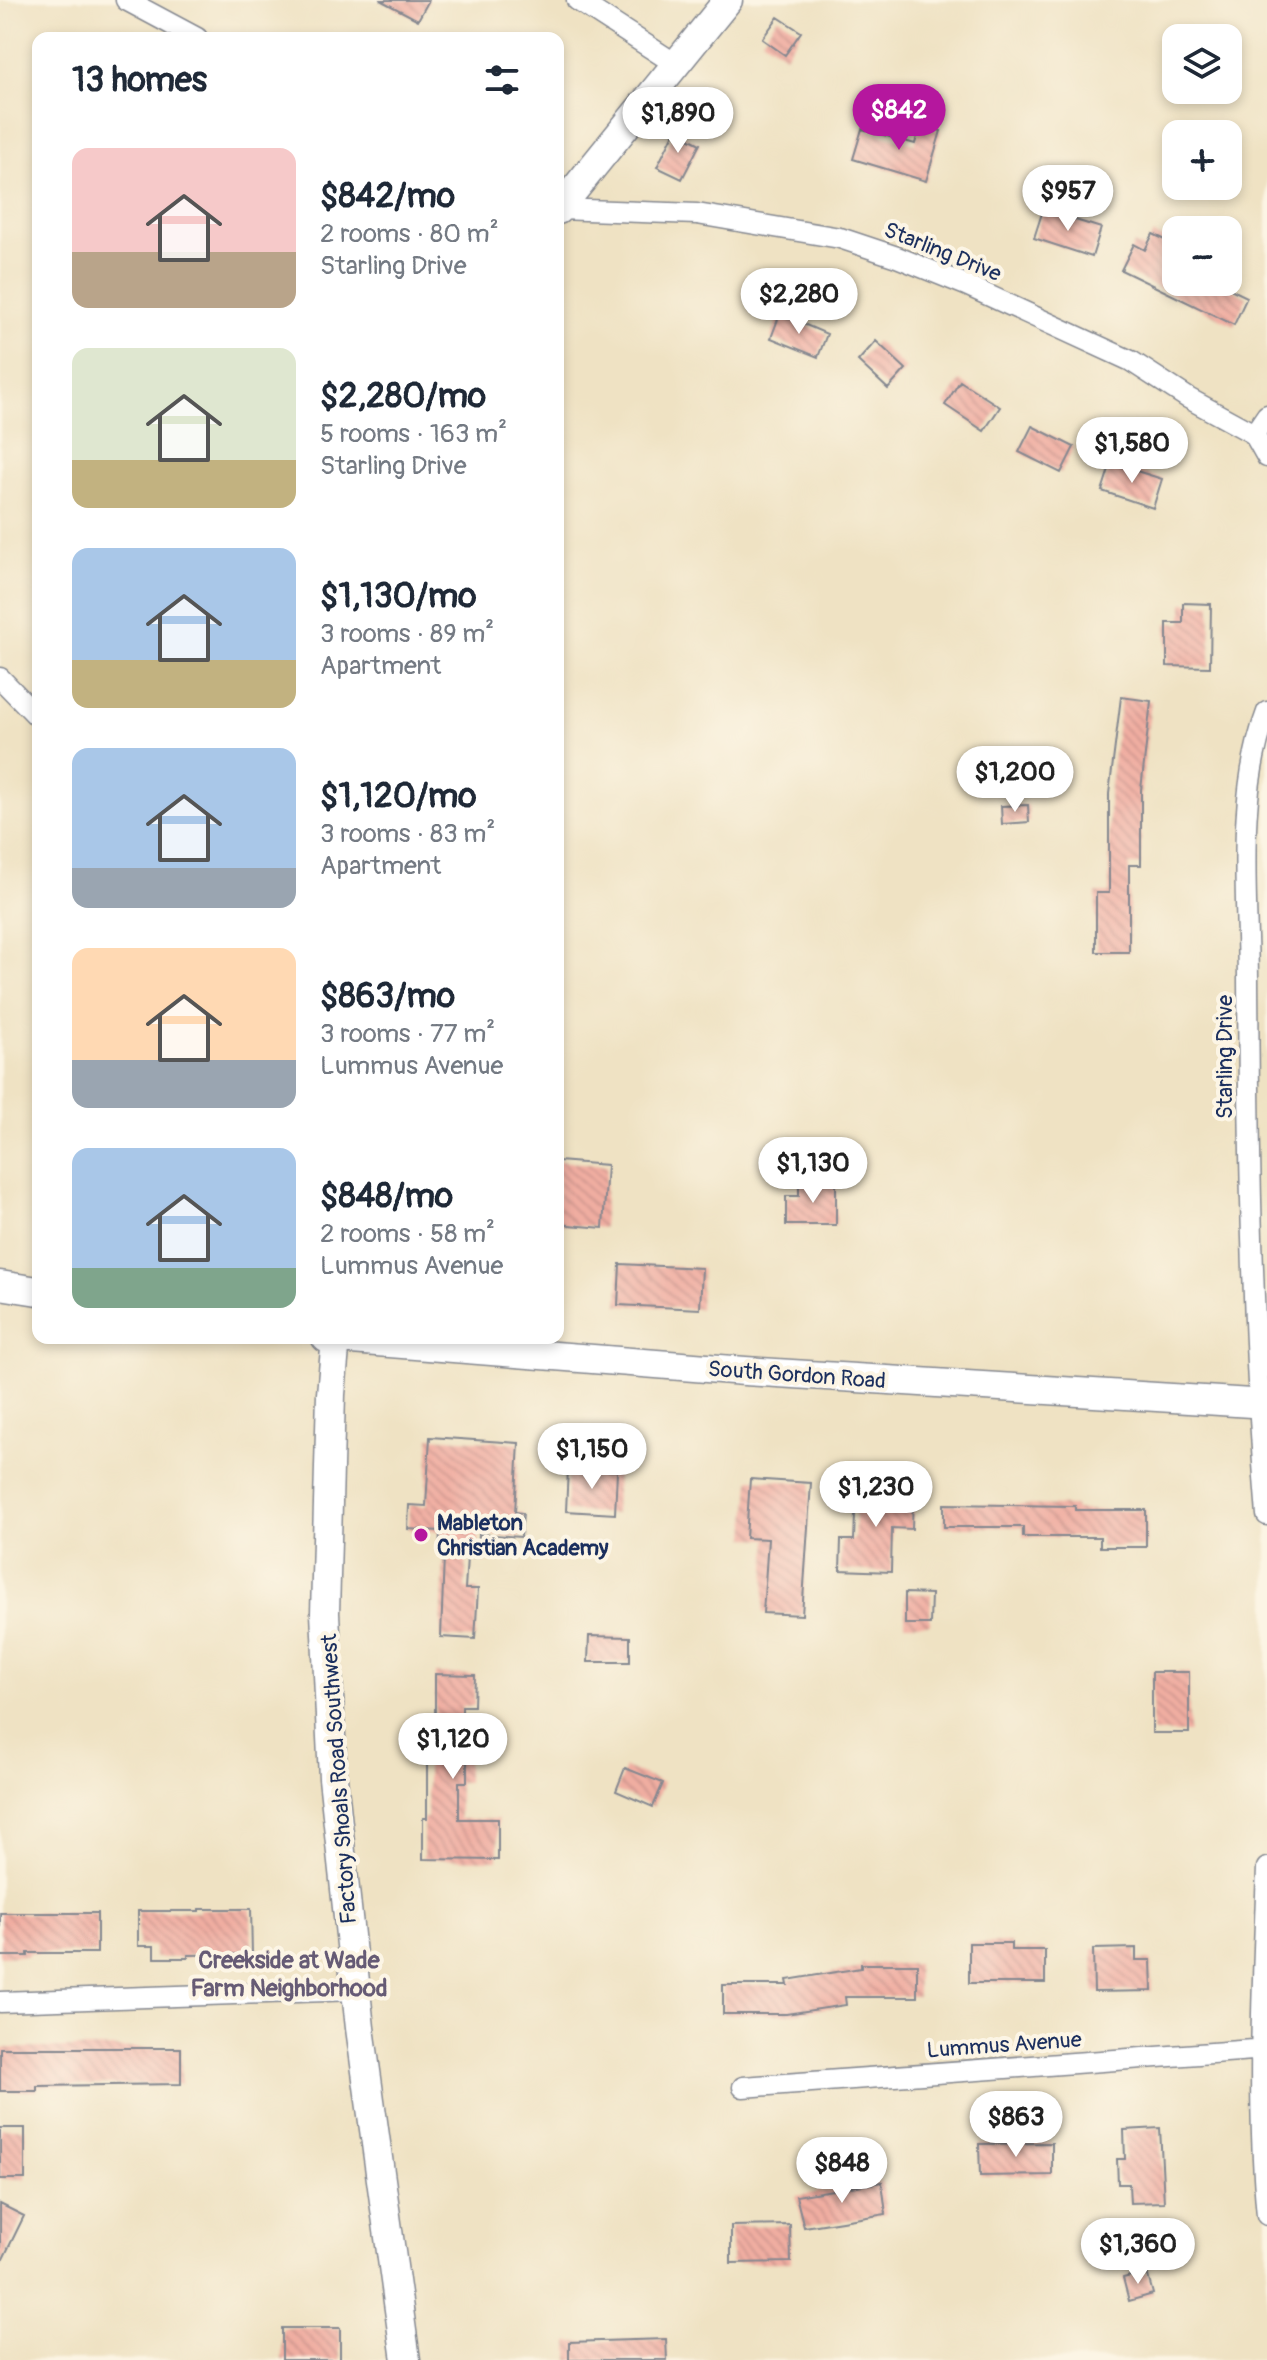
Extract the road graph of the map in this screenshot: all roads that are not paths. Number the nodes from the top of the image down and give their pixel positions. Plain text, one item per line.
1 (126, 0) edge
2 (577, 0) edge
3 (728, 0) edge
4 (186, 32) edge
5 (674, 63) junction
6 (564, 201) edge
7 (564, 209) edge
8 (1267, 415) edge
9 (1254, 434) junction
10 (1267, 457) edge
11 (0, 678) edge
12 (32, 711) edge
13 (1267, 712) edge
14 (0, 1285) edge
15 (32, 1290) edge
16 (333, 1344) edge
17 (397, 1344) edge
18 (1262, 1404) edge
19 (1267, 1515) edge
20 (1267, 1868) edge
21 (356, 1990) junction
22 (0, 2002) edge
23 (1264, 2049) edge
24 (743, 2087) dead end
25 (1267, 2215) edge
26 (406, 2360) edge

1 - 4 street
2 - 5 street
3 - 5 street
5 - 6 street
7 - 9 street, Starling Drive
8 - 9 street
9 - 10 street
11 - 12 street
13 - 18 street, Starling Drive
14 - 15 street
16 - 21 street, Factory Shoals Road Southwest
17 - 18 street, South Gordon Road
18 - 19 street, Starling Drive
20 - 23 street
21 - 22 street
21 - 26 street, Factory Shoals Road Southwest
23 - 24 street, Lummus Avenue
23 - 25 street

